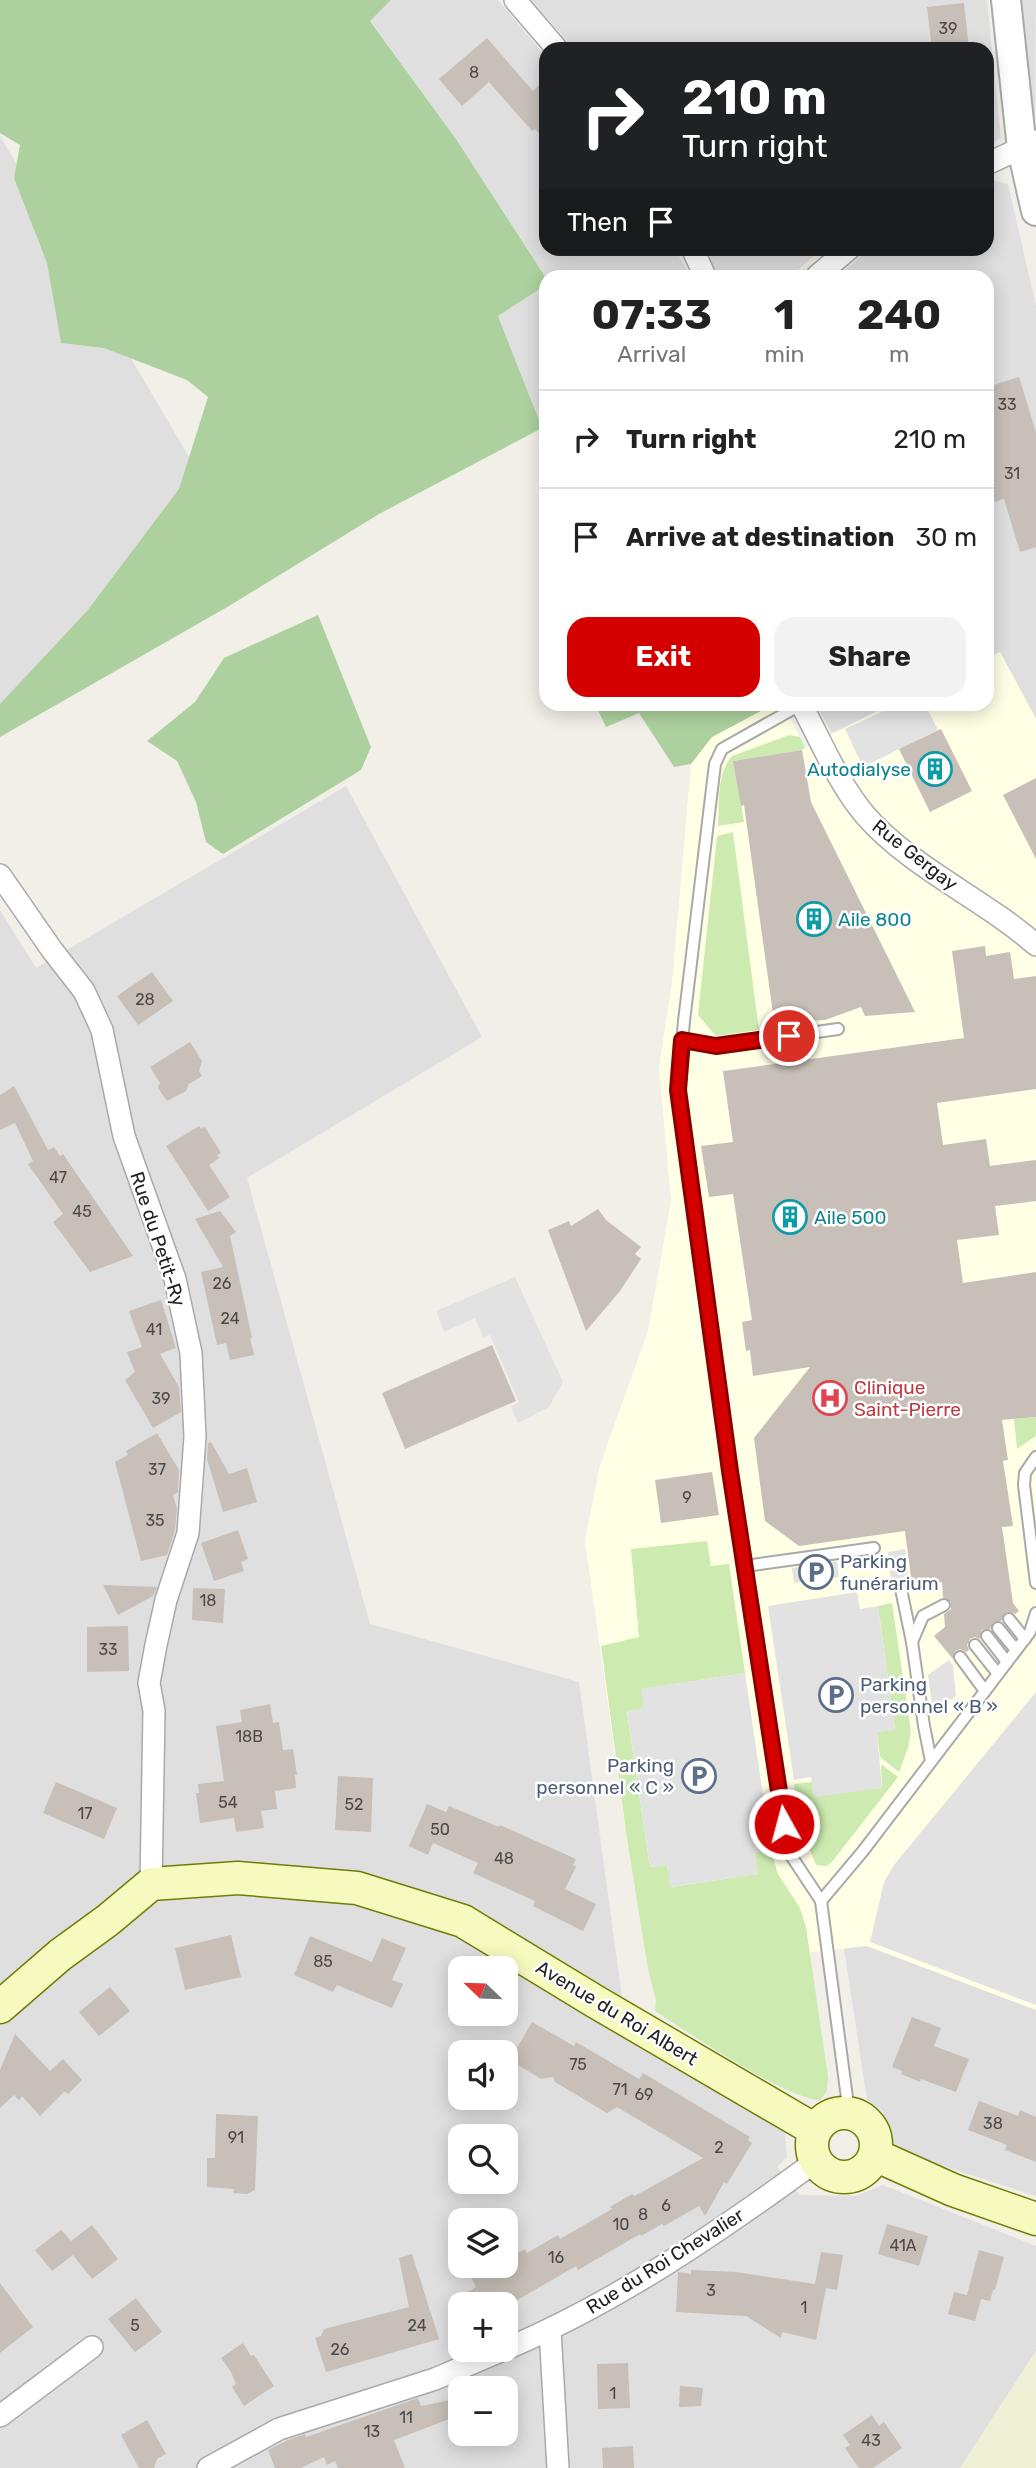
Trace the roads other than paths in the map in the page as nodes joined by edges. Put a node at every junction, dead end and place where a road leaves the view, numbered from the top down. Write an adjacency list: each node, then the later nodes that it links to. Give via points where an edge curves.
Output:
1 (515, 0): 3 (street)
2 (1006, 0): 4 (street)
3 (550, 42)
4 (1029, 145): 5 (street); 6 (street)
5 (994, 161)
6 (1036, 211)
7 (841, 256): 8 (street)
8 (824, 270)
9 (789, 711): 14 (lane, via 722,749 715,764)
10 (805, 711): 12 (street, Rue Gergay, via 850,795 867,817 907,853)
11 (0, 875): 34 (street, Rue du Petit-Ry, via 85,990 102,1030 124,1136 175,1279 191,1353 195,1437 188,1533 166,1600 149,1683 153,1711)
12 (1036, 945)
13 (838, 1029): 14 (lane, via 716,1046)
14 (682, 1040): 17 (lane, via 678,1090)
15 (1036, 1457): 18 (lane, via 1025,1473 1024,1485)
16 (874, 1548): 17 (lane)
17 (745, 1566): 35 (lane, via 786,1838 790,1854)
18 (1036, 1583)
19 (901, 1589): 26 (lane)
20 (944, 1605): 26 (lane, via 923,1616)
21 (1036, 1614): 25 (lane)
22 (1009, 1619): 25 (lane)
23 (998, 1628): 28 (lane)
24 (987, 1636): 30 (lane)
25 (1025, 1639): 28 (lane)
26 (912, 1642): 33 (lane)
27 (975, 1645): 31 (lane)
28 (1016, 1650): 30 (lane)
29 (960, 1657): 32 (lane)
30 (1007, 1662): 31 (lane)
31 (998, 1674): 32 (lane)
32 (985, 1691): 33 (lane)
33 (931, 1762): 35 (lane)
34 (151, 1884): 36 (main road); 38 (main road, Avenue du Roi Albert, via 238,1878 357,1888 463,1921)
35 (821, 1901): 37 (lane)
36 (0, 2007)
37 (849, 2113): 38 (main road, via 830,2116); 39 (main road, via 873,2130)
38 (815, 2130): 40 (main road, via 811,2148)
39 (875, 2155): 40 (main road, via 859,2175 848,2178 826,2173); 41 (main road, via 953,2190)
40 (816, 2161): 42 (street, Rue du Roi Chevalier, via 627,2288)
41 (1036, 2219)
42 (550, 2330): 43 (street, Rue du Roi Chevalier); 48 (street)
43 (518, 2344)
44 (92, 2347): 46 (street)
45 (475, 2362): 47 (street, Rue du Roi Chevalier, via 279,2429)
46 (0, 2416)
47 (208, 2468)
48 (558, 2468)

